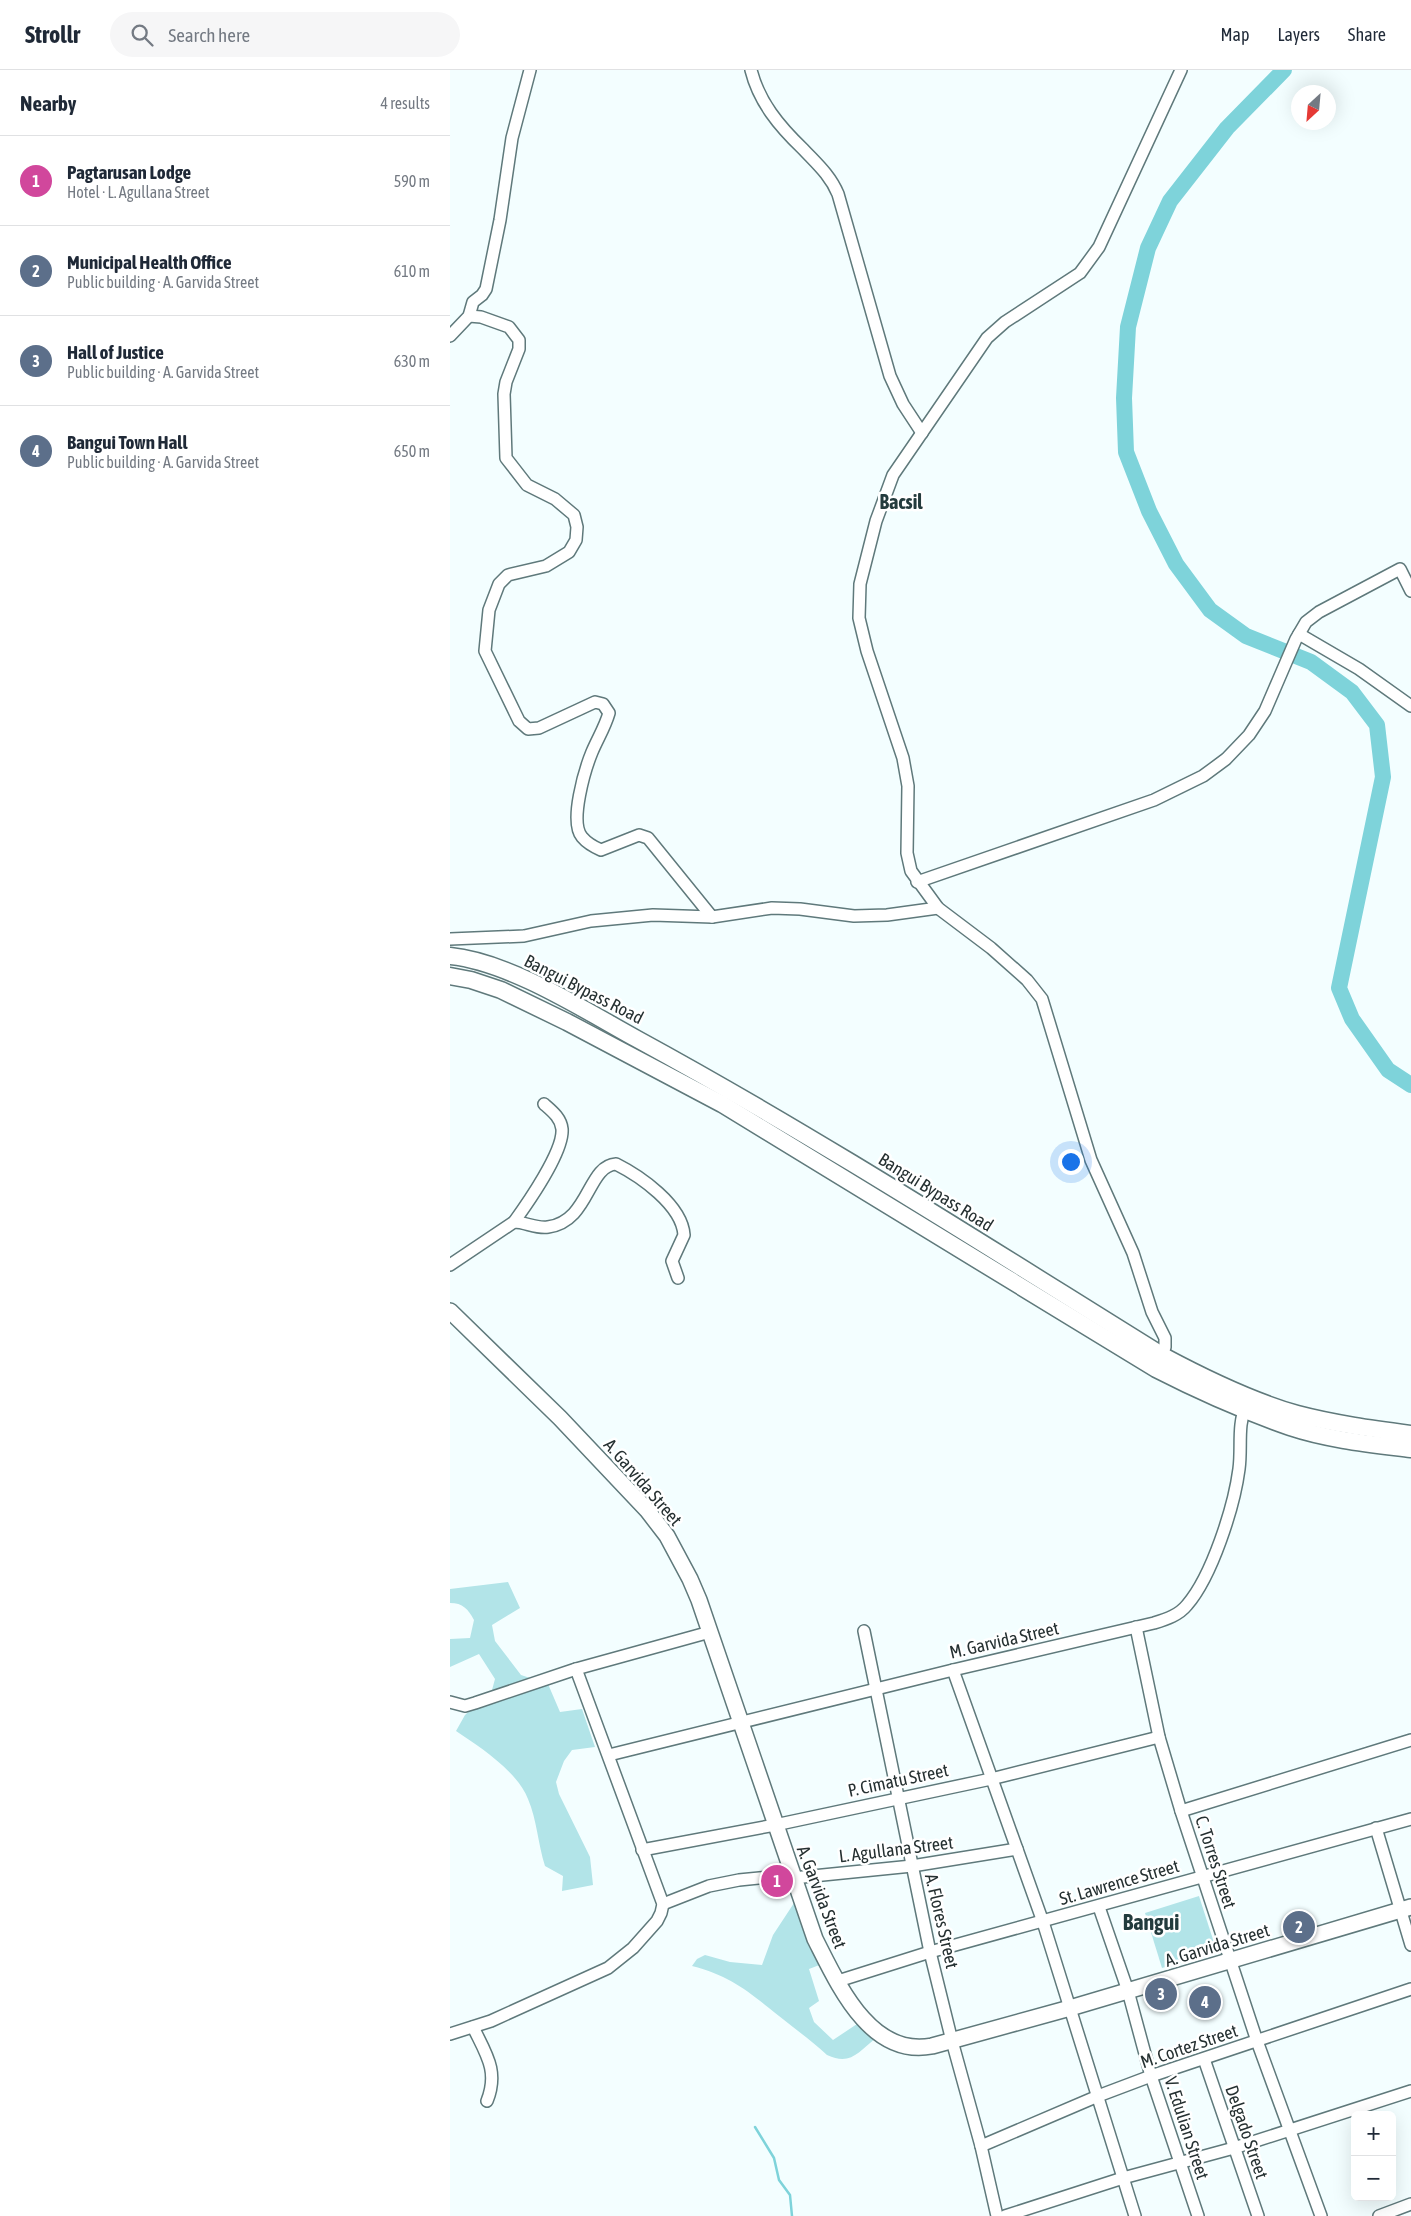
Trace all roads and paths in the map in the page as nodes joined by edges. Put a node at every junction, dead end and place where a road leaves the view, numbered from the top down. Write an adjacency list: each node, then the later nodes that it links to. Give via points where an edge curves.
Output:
1 (530, 70): 4 (street, via 512,138 486,289 473,302)
2 (751, 70): 6 (street, via 760,98 770,113 832,180 890,376)
3 (1181, 70): 6 (street, via 1091,260 1080,273 1005,322 987,338)
4 (468, 316): 5 (street); 12 (street, via 509,327 519,340 504,394 506,458 527,485 555,499 574,514 577,527 576,540 569,552 546,566 508,576 499,584 488,610 485,651 519,721 528,729 539,728 595,702 603,704 609,713 587,767 577,821 581,836 601,850 639,835 648,838)
5 (450, 336)
6 (922, 433): 10 (street, via 897,466 888,486 871,539 858,602 867,651 903,758 908,792 907,853)
7 (1411, 591): 8 (street, via 1400,569 1319,612 1306,622)
8 (1298, 636): 9 (street, via 1359,669); 10 (street, via 1265,711 1249,736 1203,776 1154,800)
9 (1411, 706)
10 (917, 882): 11 (street)
11 (938, 908): 12 (street, via 854,916 772,908); 21 (street, via 991,948 1027,980 1042,999 1091,1160 1134,1253 1152,1312 1165,1338 1166,1347)
12 (712, 917): 13 (street, via 653,915 591,921 524,936)
13 (450, 939)
14 (450, 956): 21 (highway, Bangui Bypass Road, via 480,961 507,971 729,1089)
15 (450, 976): 21 (highway, Bangui Bypass Road, via 501,990 722,1104)
16 (544, 1104): 17 (street, via 561,1123 563,1131 536,1191)
17 (514, 1222): 18 (street); 19 (street, via 547,1228 564,1223 577,1212 605,1168 616,1164 647,1182 676,1214 684,1234 672,1261)
18 (450, 1265)
19 (678, 1278)
20 (450, 1312): 26 (main road, A. Garvida Street, via 560,1418 647,1510 667,1536 690,1579)
21 (1159, 1363): 22 (highway, Bangui Bypass Road, via 1202,1376)
22 (1247, 1403): 23 (highway, Bangui Bypass Road, via 1327,1421); 24 (highway, Bangui Bypass Road, via 1291,1427 1360,1443); 25 (street, M. Garvida Street, via 1240,1428 1240,1467 1236,1489 1205,1576 1180,1611 1170,1618)
23 (1411, 1434)
24 (1411, 1449)
25 (1136, 1628): 29 (street, M. Garvida Street); 33 (street, C. Torres Street)
26 (710, 1632): 28 (street); 32 (main road, A. Garvida Street)
27 (864, 1632): 30 (street, A. Flores Street)
28 (576, 1669): 31 (street, via 464,1706); 35 (street)
29 (953, 1670): 30 (street, M. Garvida Street); 36 (street)
30 (874, 1689): 32 (street, M. Garvida Street); 37 (street, A. Flores Street)
31 (450, 1702)
32 (740, 1723): 35 (street, M. Garvida Street); 40 (main road, A. Garvida Street)
33 (1159, 1736): 36 (street, P. Cimatu Street); 38 (street, C. Torres Street)
34 (1411, 1740): 38 (street)
35 (610, 1755): 42 (street)
36 (991, 1779): 37 (street, P. Cimatu Street); 43 (street)
37 (898, 1798): 40 (street, P. Cimatu Street); 44 (street, A. Flores Street)
38 (1181, 1811): 45 (street, C. Torres Street)
39 (1411, 1819): 41 (street, St. Lawrence Street)
40 (775, 1826): 42 (street, P. Cimatu Street); 46 (main road, A. Garvida Street)
41 (1376, 1828): 45 (street, St. Lawrence Street); 49 (street)
42 (642, 1850): 47 (street)
43 (1016, 1850): 44 (street, L. Agullana Street); 50 (street)
44 (912, 1866): 46 (street, L. Agullana Street); 52 (street, A. Flores Street)
45 (1203, 1876): 48 (street, St. Lawrence Street); 53 (street, C. Torres Street)
46 (793, 1878): 47 (street, L. Agullana Street, via 768,1876 709,1886); 54 (main road, A. Garvida Street, via 815,1939)
47 (663, 1904): 58 (street, via 657,1920 623,1958)
48 (1099, 1907): 50 (street, St. Lawrence Street); 56 (street, V. Edulian Street)
49 (1406, 1909): 51 (street); 53 (main road, A. Garvida Street)
50 (1043, 1922): 52 (street, St. Lawrence Street); 57 (street)
51 (1411, 1945)
52 (930, 1952): 54 (street, St. Lawrence Street); 60 (street, A. Flores Street)
53 (1230, 1960): 56 (main road, A. Garvida Street); 61 (street, C. Torres Street)
54 (838, 1981): 60 (main road, A. Garvida Street, via 863,2018 886,2040 913,2048)
55 (1411, 1989): 61 (street, M. Cortez Street)
56 (1128, 1991): 57 (main road, A. Garvida Street); 63 (street, V. Edulian Street)
57 (1070, 2008): 60 (main road, A. Garvida Street); 65 (street)
58 (473, 2027): 59 (street); 66 (street, via 492,2069 491,2092)
59 (450, 2034)
60 (952, 2040): 68 (street, A. Flores Street)
61 (1257, 2041): 62 (street, M. Cortez Street); 67 (street, C. Torres Street)
62 (1204, 2059): 63 (street, M. Cortez Street); 69 (street, Delgado Street)
63 (1151, 2076): 65 (street, M. Cortez Street); 70 (street, V. Edulian Street)
64 (1411, 2091): 67 (street)
65 (1098, 2096): 68 (street, M. Cortez Street); 71 (street)
66 (487, 2101)
67 (1289, 2130): 69 (street); 78 (street, C. Torres Street)
68 (981, 2146): 73 (street, A. Flores Street)
69 (1234, 2148): 70 (street); 77 (street, Delgado Street)
70 (1180, 2163): 71 (street); 76 (street, V. Edulian Street)
71 (1123, 2178): 74 (street); 75 (street)
72 (1411, 2204): 79 (street)
73 (997, 2216)
74 (1005, 2216)
75 (1135, 2216)
76 (1198, 2216)
77 (1258, 2216)
78 (1321, 2216)
79 (1379, 2216)

